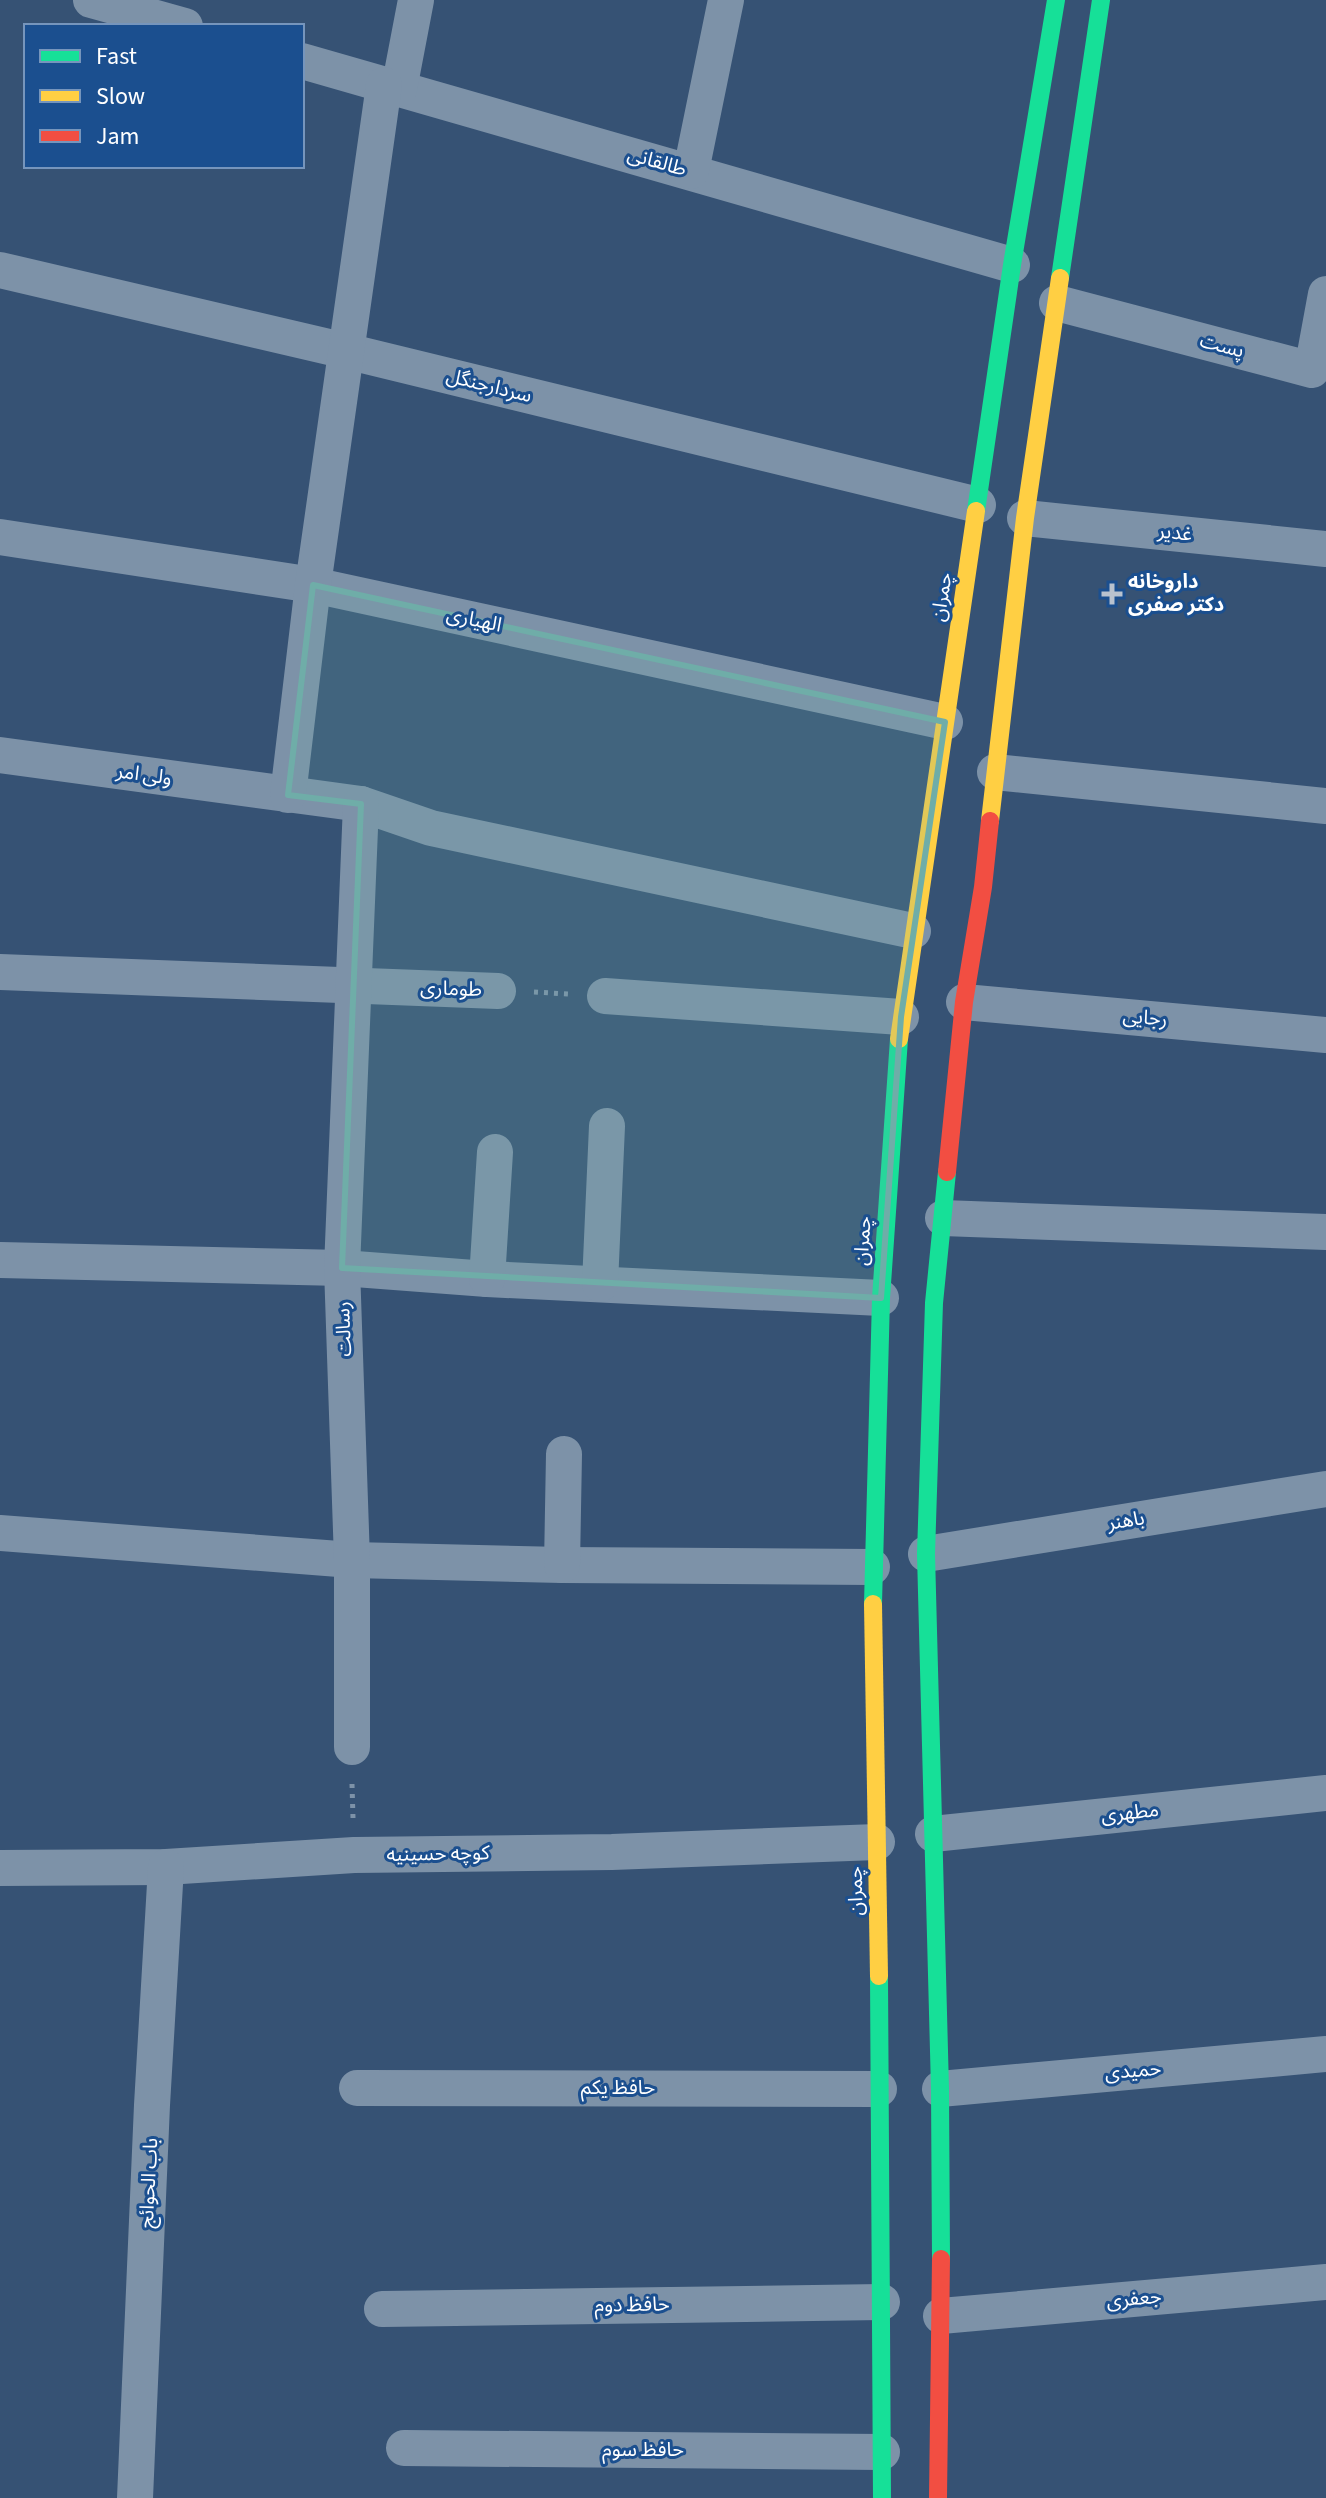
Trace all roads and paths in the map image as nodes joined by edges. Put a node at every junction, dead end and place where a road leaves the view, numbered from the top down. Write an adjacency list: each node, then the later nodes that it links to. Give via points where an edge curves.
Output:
1 (91, 0): 6 (street)
2 (416, 0): 8 (street)
3 (726, 0): 9 (street)
4 (1056, 0): 10 (main road, چمران)
5 (1101, 0): 13 (main road)
6 (175, 16)
7 (304, 62): 8 (street, طالقانی)
8 (391, 87): 9 (street, طالقانی); 14 (street)
9 (691, 171): 10 (street, طالقانی)
10 (1012, 265): 15 (main road, چمران)
11 (0, 270): 14 (street, سردارجنگل)
12 (1326, 294): 13 (street, پست, via 1312,370)
13 (1057, 303): 16 (main road)
14 (346, 351): 15 (street, سردارجنگل); 19 (street)
15 (978, 505): 20 (main road, چمران)
16 (1025, 518): 18 (street, غدیر); 22 (main road)
17 (0, 537): 19 (street, الهیاری)
18 (1326, 549)
19 (313, 585): 20 (street, الهیاری); 23 (street)
20 (945, 722): 26 (main road, چمران)
21 (0, 755): 23 (street, ولی امر)
22 (995, 772): 25 (street); 31 (main road)
23 (288, 795): 24 (street, ولی امر)
24 (361, 804): 26 (street, ولی امر, via 431,828); 28 (street, رسالت)
25 (1326, 806)
26 (913, 931): 32 (main road, چمران)
27 (0, 972): 28 (street, طوماری)
28 (353, 985): 29 (street, طوماری); 39 (street, رسالت)
29 (498, 991): 30 (path, طوماری)
30 (605, 996): 32 (street)
31 (964, 1002): 33 (street, رجایی); 36 (main road)
32 (901, 1017): 42 (main road, چمران)
33 (1326, 1035)
34 (607, 1126): 41 (street)
35 (495, 1152): 40 (street)
36 (943, 1218): 37 (street); 46 (main road, via 934,1303)
37 (1326, 1232)
38 (0, 1260): 39 (street)
39 (342, 1268): 40 (street); 47 (street, رسالت)
40 (487, 1279): 41 (street)
41 (600, 1284): 42 (street)
42 (881, 1298): 49 (main road, چمران)
43 (564, 1454): 48 (street)
44 (1326, 1489): 46 (street, باهنر)
45 (0, 1533): 47 (street)
46 (926, 1554): 52 (main road)
47 (352, 1560): 48 (street); 50 (street, رسالت)
48 (562, 1565): 49 (street)
49 (872, 1567): 53 (main road, چمران)
50 (352, 1747): 54 (path)
51 (1326, 1793): 52 (street, مطهری)
52 (933, 1834): 60 (main road)
53 (877, 1842): 54 (street, کوچه حسینیه); 59 (main road, چمران)
54 (354, 1855): 55 (street, کوچه حسینیه)
55 (166, 1867): 56 (street, کوچه حسینیه); 67 (street, باب الحوائج)
56 (0, 1868)
57 (1326, 2054): 60 (street, حمیدی)
58 (357, 2088): 59 (street, حافظ یکم)
59 (879, 2089): 62 (main road, چمران)
60 (940, 2089): 64 (main road)
61 (1326, 2282): 64 (street, جعفری)
62 (882, 2302): 63 (street, حافظ دوم); 66 (main road, چمران)
63 (382, 2309)
64 (941, 2316): 69 (main road)
65 (404, 2448): 66 (street, حافظ سوم)
66 (882, 2452): 68 (main road, چمران)
67 (135, 2498)
68 (882, 2498)
69 (938, 2498)

